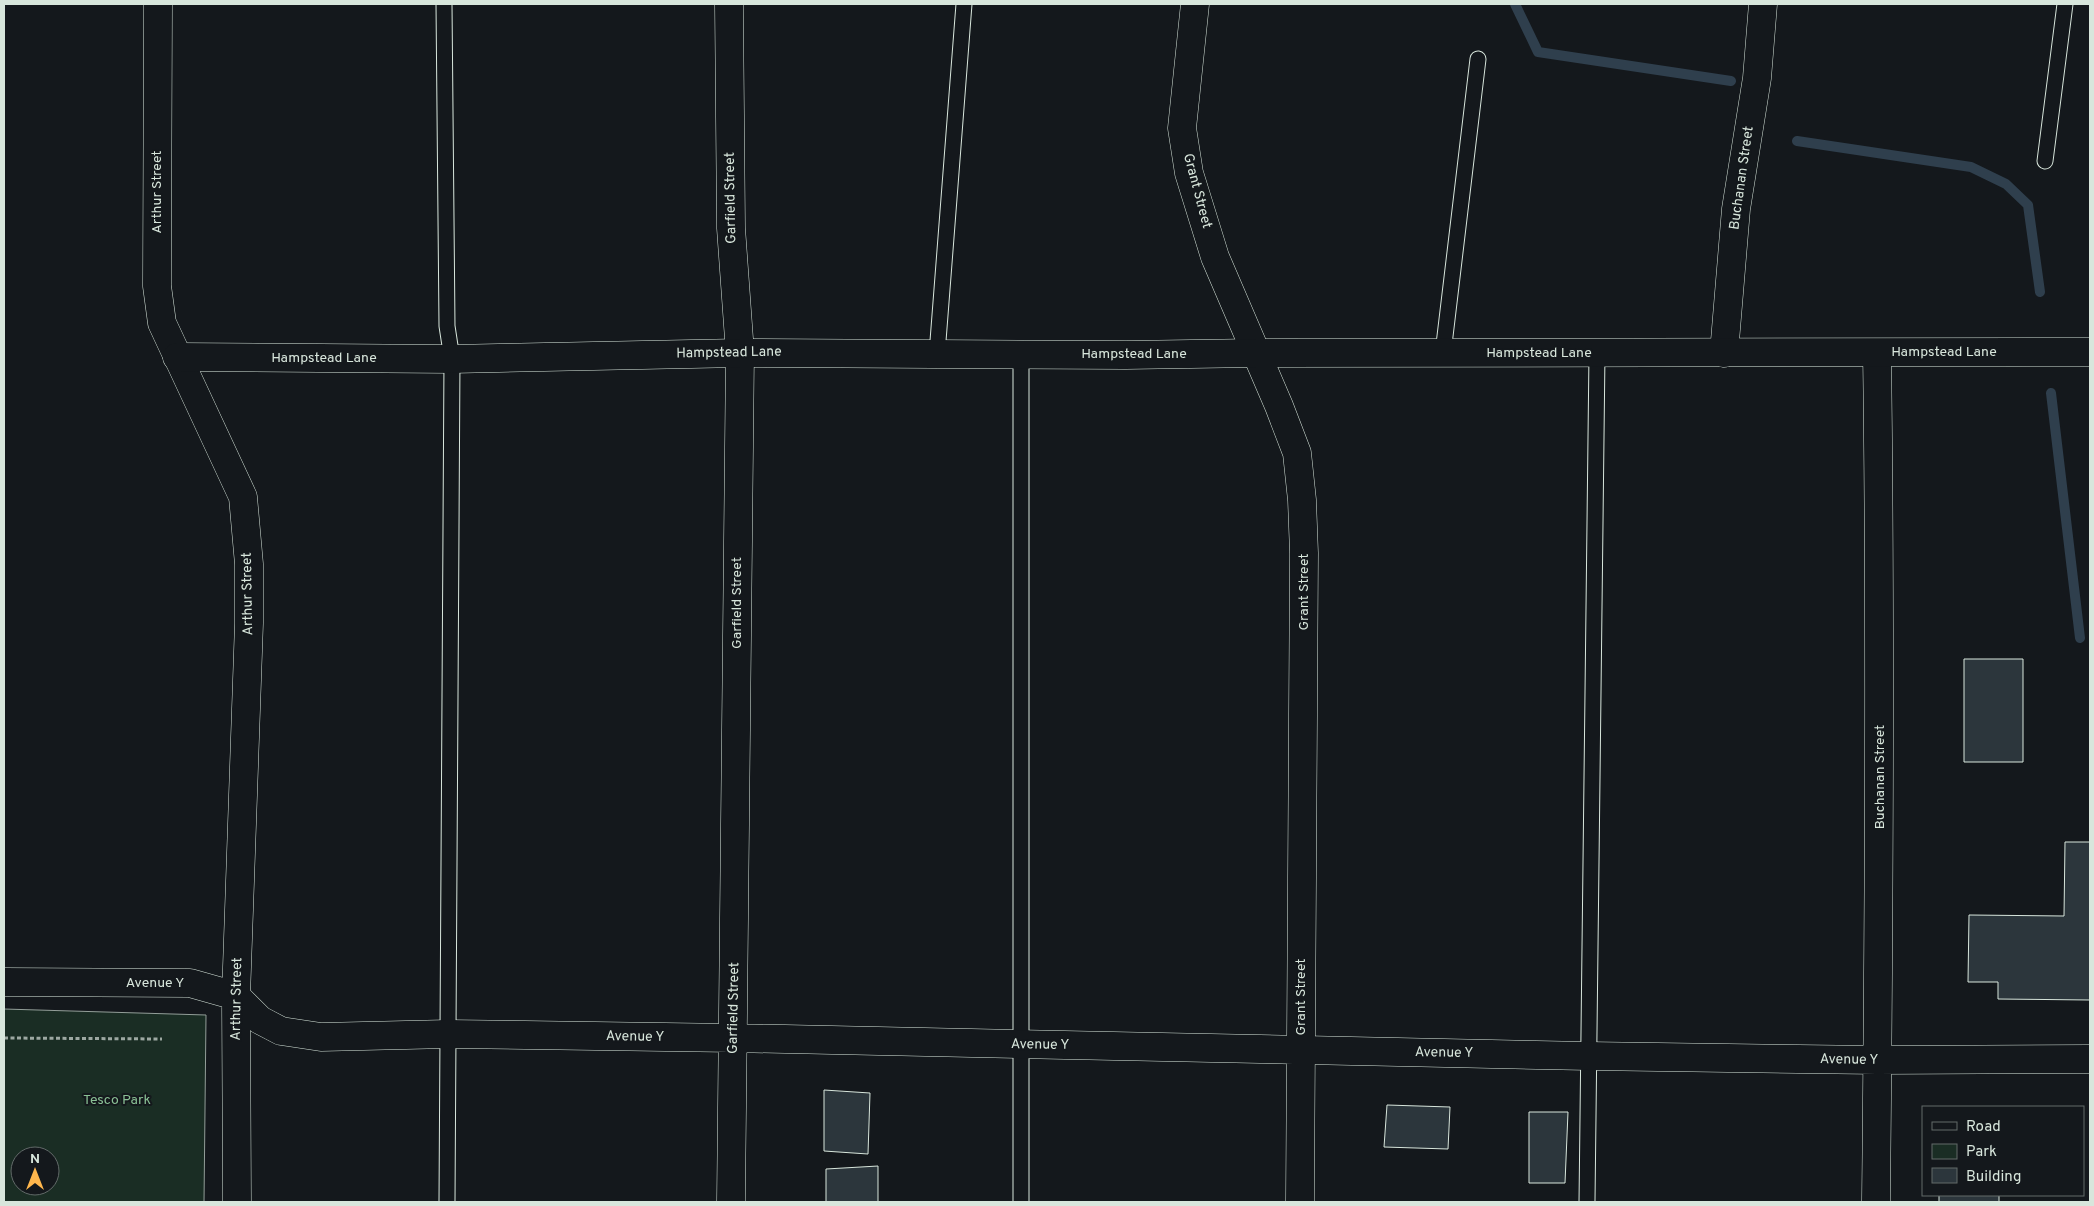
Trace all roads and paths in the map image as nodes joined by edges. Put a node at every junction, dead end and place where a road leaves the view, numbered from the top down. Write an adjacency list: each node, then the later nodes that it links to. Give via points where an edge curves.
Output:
1 (158, 4): 19 (street, Arthur Street, via 157,286 162,323)
2 (444, 4): 20 (lane, via 447,326)
3 (729, 4): 11 (street, Garfield Street, via 731,228)
4 (964, 4): 17 (lane)
5 (1195, 4): 12 (street, Grant Street, via 1182,128 1189,173 1215,257)
6 (1763, 4): 15 (street, Buchanan Street, via 1756,78 1736,209)
7 (2065, 4): 9 (lane)
8 (1478, 59): 13 (lane)
9 (2045, 161)
10 (2090, 352): 16 (street, Hampstead Lane)
11 (740, 353): 17 (street, Hampstead Lane); 20 (street, Hampstead Lane); 25 (street, Garfield Street)
12 (1256, 353): 13 (street, Hampstead Lane); 18 (street, Hampstead Lane); 28 (street, Grant Street, via 1297,453 1302,500)
13 (1443, 353): 14 (street, Hampstead Lane)
14 (1597, 353): 15 (street, Hampstead Lane); 29 (lane)
15 (1724, 353): 16 (street, Hampstead Lane)
16 (1878, 353): 30 (street, Buchanan Street)
17 (937, 354): 18 (street, Hampstead Lane)
18 (1021, 354): 27 (lane)
19 (178, 357): 20 (street, Hampstead Lane); 22 (street, Arthur Street, via 243,497 249,564 249,623)
20 (452, 359): 23 (lane)
21 (4, 982): 22 (street, Avenue Y, via 190,983)
22 (236, 996): 23 (street, Avenue Y, via 260,1020 280,1031 321,1037); 32 (street, Arthur Street)
23 (448, 1034): 25 (street, Avenue Y); 33 (lane)
24 (4, 1038): 26 (path)
25 (734, 1038): 27 (street, Avenue Y); 34 (street, Garfield Street)
26 (162, 1039)
27 (1021, 1044): 28 (street, Avenue Y); 35 (lane)
28 (1301, 1050): 29 (street, Avenue Y); 36 (street, Grant Street)
29 (1588, 1056): 30 (street, Avenue Y); 37 (lane)
30 (1878, 1060): 31 (street, Avenue Y); 38 (street, Buchanan Street)
31 (2090, 1060)
32 (237, 1202)
33 (447, 1202)
34 (731, 1202)
35 (1021, 1202)
36 (1300, 1202)
37 (1587, 1202)
38 (1876, 1202)

